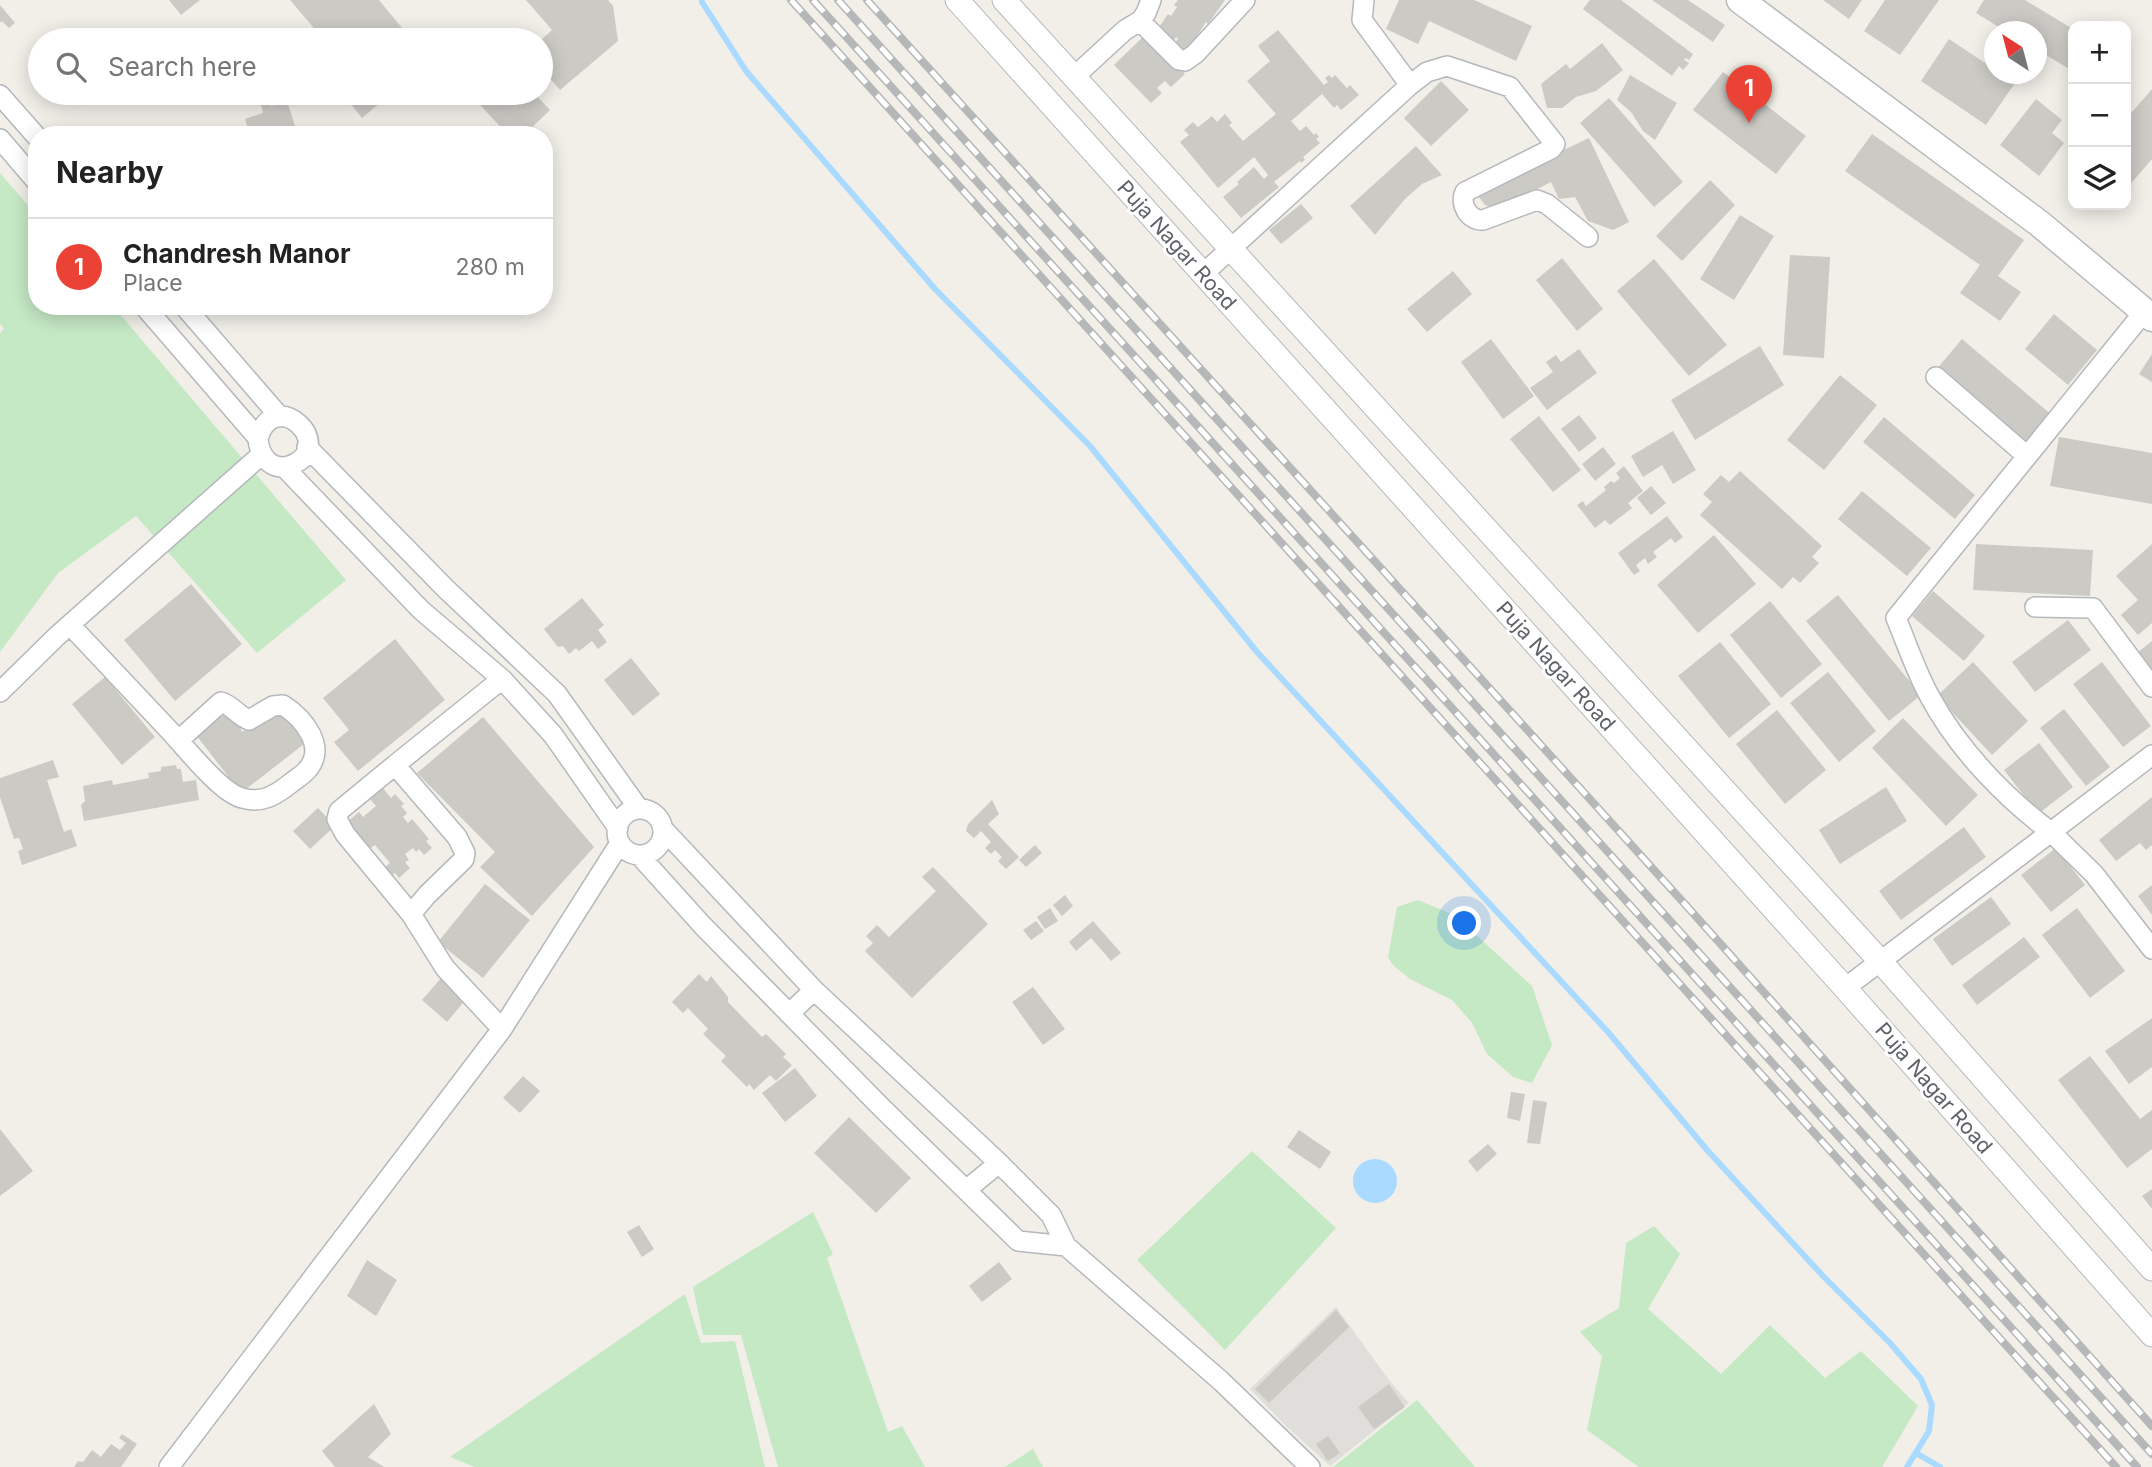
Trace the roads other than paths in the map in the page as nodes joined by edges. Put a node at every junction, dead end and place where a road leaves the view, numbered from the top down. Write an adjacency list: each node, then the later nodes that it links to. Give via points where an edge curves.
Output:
1 (957, 0): 16 (street, Puja Nagar Road)
2 (1004, 0): 8 (street, Puja Nagar Road)
3 (1151, 0): 7 (street)
4 (1245, 0): 7 (street, via 1185,61)
5 (1364, 0): 9 (street, via 1362,20)
6 (1740, 0): 19 (main road, via 2040,224)
7 (1140, 21): 8 (street)
8 (1074, 77): 15 (street, Puja Nagar Road)
9 (1410, 85): 14 (street, via 1427,72 1447,66 1510,87 1555,146 1465,192 1462,204 1478,221 1537,200); 15 (street)
10 (0, 95): 11 (street)
11 (28, 127)
12 (0, 139): 13 (street)
13 (28, 171)
14 (1588, 237)
15 (1230, 250): 16 (street); 43 (street, Puja Nagar Road)
16 (1203, 274): 44 (street, Puja Nagar Road)
17 (151, 315): 22 (street)
18 (192, 315): 21 (street)
19 (2148, 315): 24 (street)
20 (1936, 377): 24 (street)
21 (280, 416): 22 (street, via 260,430); 23 (street, via 302,425)
22 (259, 447): 25 (street, via 267,462); 29 (street)
23 (307, 447): 25 (street, via 300,461); 26 (street)
24 (2027, 456): 38 (street, via 1896,618 1930,697 1972,760)
25 (284, 467): 28 (street)
26 (445, 588): 28 (street); 36 (street, via 557,694)
27 (2035, 607): 31 (street, via 2093,608)
28 (421, 610): 30 (street)
29 (70, 625): 32 (street); 33 (street)
30 (502, 679): 35 (street); 39 (street, via 553,735)
31 (2152, 687)
32 (0, 692)
33 (179, 740): 33 (street, via 229,792 242,798 274,796 308,770 315,758 312,734 284,705 249,720 221,702)
34 (2152, 755): 38 (street)
35 (395, 765): 41 (street, via 452,830 466,853); 41 (street, via 339,811 337,819)
36 (639, 809): 37 (street, via 658,817); 39 (street, via 625,815)
37 (664, 830): 40 (street, via 654,850); 45 (street)
38 (2051, 832): 42 (street, via 2094,874); 43 (street)
39 (619, 835): 40 (street, via 632,853); 47 (street)
40 (639, 855): 46 (street)
41 (411, 914): 47 (street, via 445,968)
42 (2152, 949)
43 (1881, 962): 44 (street); 51 (street, Puja Nagar Road)
44 (1845, 988): 52 (street, Puja Nagar Road)
45 (814, 990): 46 (street); 48 (street)
46 (789, 1014): 49 (street)
47 (502, 1029): 53 (street)
48 (999, 1163): 49 (street); 50 (street, via 1051,1215)
49 (966, 1191): 50 (street, via 1018,1241)
50 (1066, 1246): 54 (street, via 1221,1381)
51 (2152, 1269)
52 (2152, 1335)
53 (169, 1467)
54 (1310, 1467)

